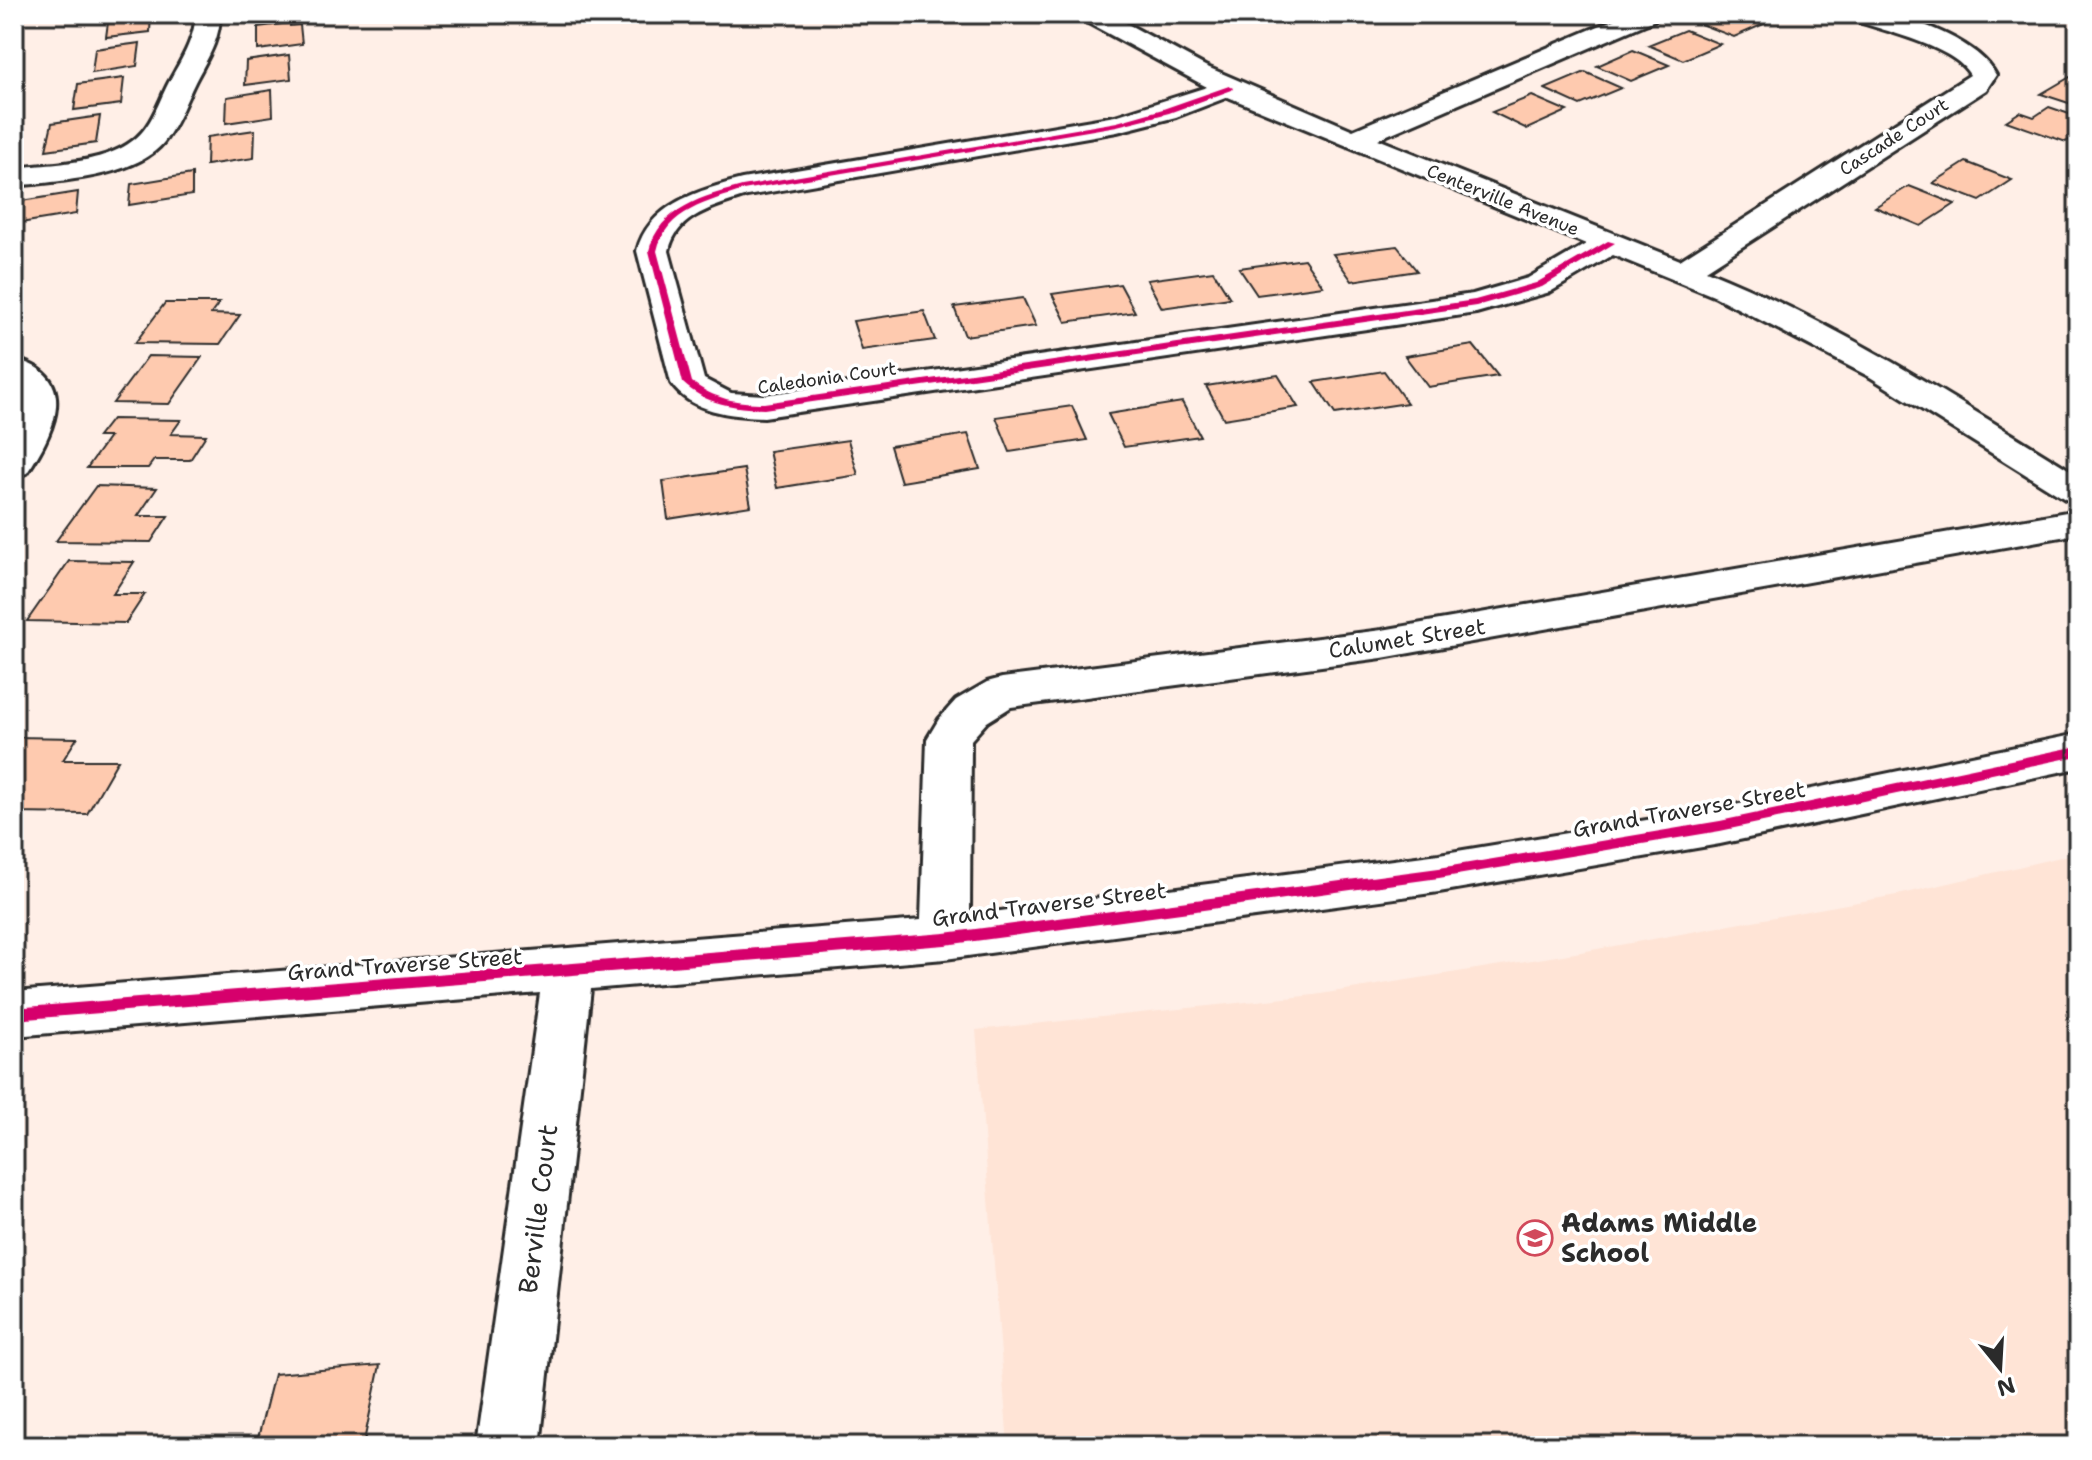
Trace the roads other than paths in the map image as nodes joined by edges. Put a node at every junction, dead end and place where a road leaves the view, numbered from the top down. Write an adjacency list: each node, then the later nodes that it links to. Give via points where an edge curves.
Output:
1 (208, 14): 7 (street, via 201,46 147,144 107,162)
2 (1092, 14): 5 (street, Centerville Avenue)
3 (1648, 14): 6 (street)
4 (1859, 14): 9 (street, Cascade Court, via 1956,49 1977,62 1983,75 1977,84)
5 (1229, 88): 6 (street, Centerville Avenue); 8 (street, Caledonia Court, via 1117,124 742,188 693,204 663,226 653,251 688,383 727,404 764,406 1460,305 1539,285)
6 (1353, 140): 8 (street, Centerville Avenue)
7 (14, 177)
8 (1611, 243): 9 (street, Centerville Avenue)
9 (1682, 272): 12 (street, Centerville Avenue, via 1882,370)
10 (14, 369): 11 (street, via 39,384 42,400)
11 (14, 465)
12 (2078, 491)
13 (2078, 522): 15 (street, Calumet Street, via 1382,644 1002,693 972,708 949,739)
14 (2078, 751): 15 (street, Grand Traverse Street, via 1720,826 1439,873)
15 (945, 939): 16 (street, Grand Traverse Street)
16 (568, 971): 17 (street, Grand Traverse Street); 18 (street, Berville Court)
17 (14, 1014)
18 (508, 1446)

